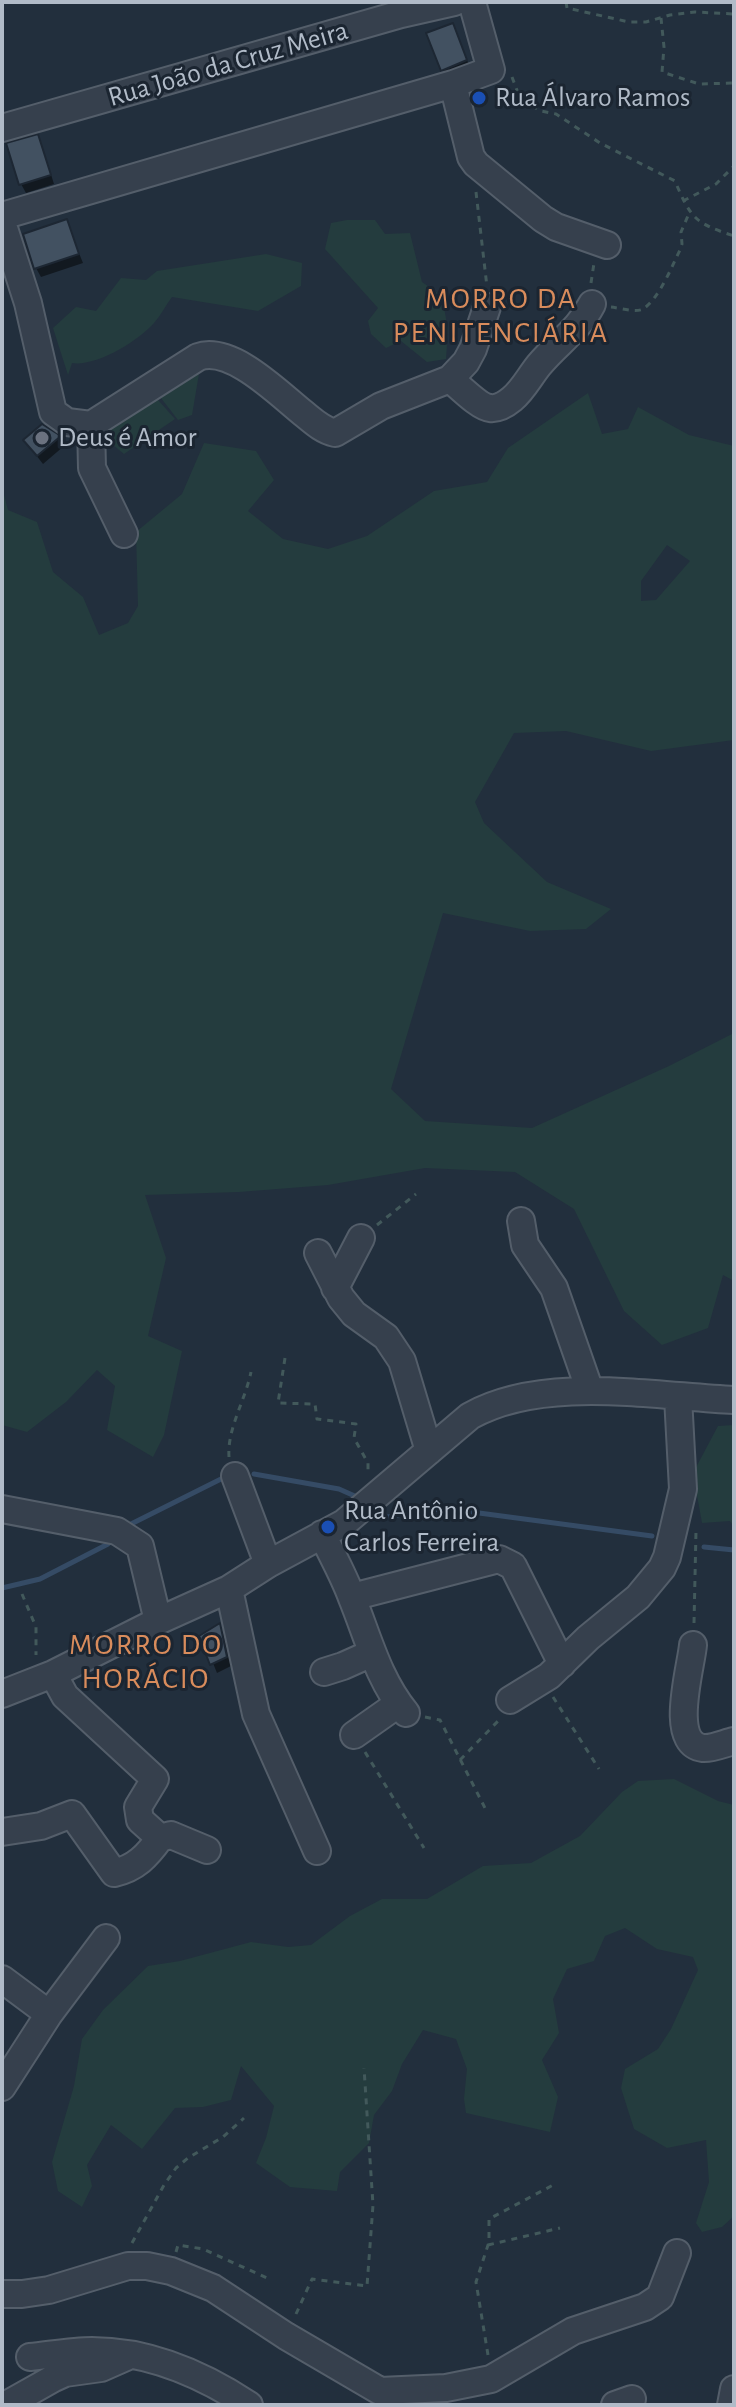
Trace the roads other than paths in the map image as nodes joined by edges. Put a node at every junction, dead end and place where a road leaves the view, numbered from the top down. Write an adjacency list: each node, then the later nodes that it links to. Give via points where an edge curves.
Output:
1 (454, 2): 3 (street, Rua João da Cruz Meira)
2 (472, 2): 4 (street, via 491,70)
3 (399, 8): 5 (street, Rua João da Cruz Meira)
4 (453, 84): 6 (street); 8 (street, via 471,157 483,170 556,227)
5 (2, 128)
6 (2, 216)
7 (2, 222): 12 (street, via 28,303 53,412 67,422)
8 (607, 245)
9 (592, 304): 11 (street, via 570,336 503,406 482,405)
10 (487, 307): 11 (street, via 473,349)
11 (450, 379): 12 (street, via 381,406 335,433 254,374 206,354)
12 (91, 425): 13 (street, via 92,468)
13 (124, 534)
14 (521, 1221): 18 (street, via 525,1245 554,1288)
15 (361, 1238): 17 (street)
16 (318, 1253): 17 (street)
17 (335, 1288): 21 (street, via 354,1314 386,1337 402,1361)
18 (590, 1391): 19 (street); 21 (street, via 490,1405)
19 (678, 1397): 20 (street); 32 (street, via 683,1489 662,1568 638,1597)
20 (734, 1400)
21 (429, 1451): 24 (street, via 344,1523)
22 (235, 1476): 25 (street)
23 (2, 1509): 28 (street, via 117,1531 140,1546)
24 (322, 1534): 25 (street); 27 (street)
25 (268, 1564): 26 (street)
26 (229, 1589): 28 (street); 41 (street, via 256,1714)
27 (352, 1597): 30 (street); 32 (street, via 507,1561)
28 (158, 1621): 33 (street)
29 (693, 1645): 37 (street, via 683,1730 691,1743 704,1748)
30 (372, 1653): 31 (street); 36 (street, via 402,1708)
31 (324, 1672)
32 (552, 1672): 35 (street)
33 (45, 1677): 34 (street); 39 (street, via 155,1779 138,1807 140,1820)
34 (2, 1694)
35 (510, 1700)
36 (354, 1735)
37 (734, 1741)
38 (2, 1832): 39 (street, via 72,1814 114,1873 139,1863)
39 (160, 1838): 40 (street, via 171,1835)
40 (207, 1850)
41 (317, 1851)
42 (106, 1938): 44 (street)
43 (2, 1979): 44 (street)
44 (49, 2014): 45 (street)
45 (2, 2087)
46 (677, 2253): 51 (street, via 660,2297 645,2307 573,2331 491,2379)
47 (2, 2294): 51 (street, via 49,2290 128,2266 171,2271 213,2288)
48 (133, 2354): 49 (street, via 91,2351); 52 (street, via 101,2368 65,2373); 53 (street, via 188,2371)
49 (30, 2357)
50 (734, 2389): 54 (street)
51 (380, 2398)
52 (9, 2404)
53 (249, 2405)
54 (731, 2405)

